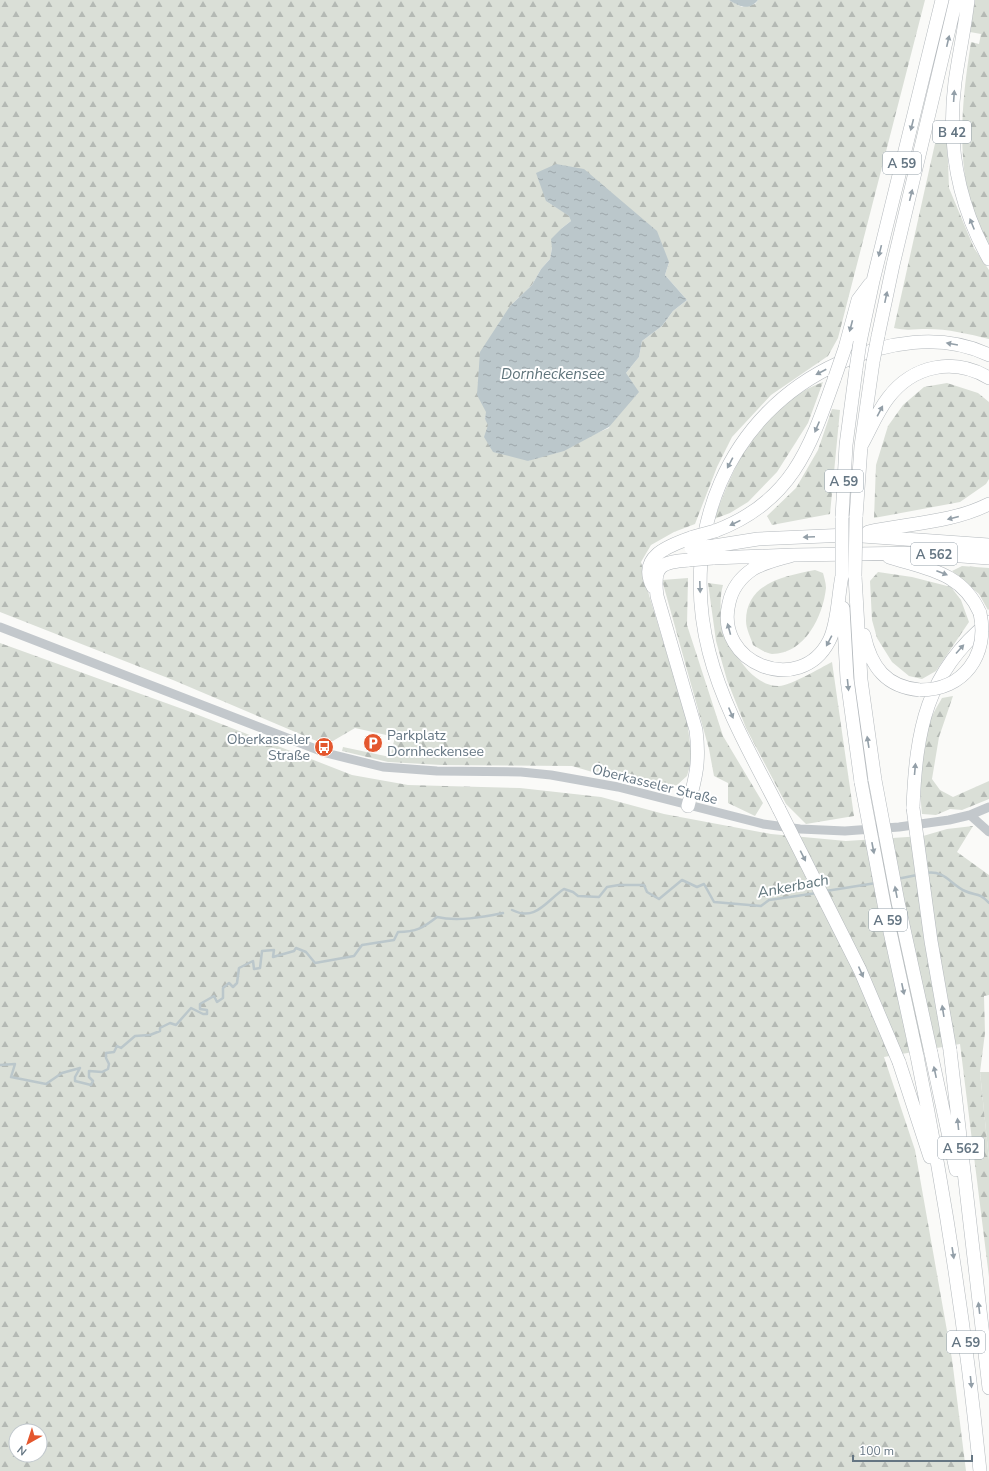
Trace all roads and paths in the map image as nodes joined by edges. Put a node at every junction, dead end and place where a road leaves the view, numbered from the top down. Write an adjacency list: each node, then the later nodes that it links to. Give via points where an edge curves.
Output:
1 (942, 0): 6 (highway, A 59, one-way to 6)
2 (956, 0): 4 (highway, B 42, one-way to 2)
3 (968, 0): 5 (highway, B 42, one-way to 3, via 968,215 959,185 954,154 952,122 955,82)
4 (902, 233): 9 (highway, A 59, one-way to 4, bridge, via 878,336)
5 (989, 258)
6 (873, 281): 13 (highway, one-way to 13, bridge, via 858,300 845,348 811,443 790,478 762,506 740,520 715,531); 18 (highway, A 59, bridge, via 860,342 846,445)
7 (989, 355): 27 (highway, A 59, one-way to 27, bridge, via 951,344 910,342 881,348 836,364 813,376 778,402 747,437 724,475 710,508 702,539 700,579 703,622 720,686 748,748 860,970 899,1062)
8 (989, 378): 9 (highway, one-way to 8, via 889,396 914,375 934,367 957,366 980,372)
9 (861, 446): 20 (highway, A 59, bridge, via 856,517)
10 (989, 504): 11 (highway, one-way to 11, via 971,513 940,521)
11 (848, 535): 12 (highway); 14 (highway, one-way to 14, via 758,539)
12 (989, 545)
13 (691, 548): 14 (highway, bridge); 19 (highway, via 664,565 656,575); 19 (highway, via 673,544 650,563 648,575)
14 (713, 552): 16 (highway, A 562)
15 (878, 553): 16 (highway, A 562); 17 (highway, A 562); 21 (highway, one-way to 21, via 952,578 968,592)
16 (793, 555): 18 (highway, one-way to 16, via 832,635 820,654 807,664 792,669 777,670 762,666 748,658 732,640 728,625 729,601 736,586 746,574 760,566)
17 (989, 558)
18 (842, 576): 27 (highway, A 59, one-way to 27, bridge, via 847,679 861,782 917,1056)
19 (657, 596): 23 (highway, via 696,730 698,766)
20 (855, 598): 21 (highway, bridge, via 867,649 874,664 891,681 905,688 934,690 960,678 972,667 979,652); 28 (highway, A 59, one-way to 20, bridge, via 898,902 875,780 861,680)
21 (985, 617): 28 (highway, A 562, one-way to 21, bridge, via 950,1050 931,941 913,808 918,747 928,705 939,679 955,654)
22 (0, 627): 23 (street, Oberkasseler Straße, via 340,758 410,770 551,775 618,787)
23 (688, 806): 25 (street, Oberkasseler Straße, via 763,824 845,831 899,827)
24 (989, 807): 25 (street, Oberkasseler Straße)
25 (970, 815): 26 (street)
26 (989, 832)
27 (946, 1215): 30 (highway, A 59, one-way to 30, via 966,1339)
28 (972, 1247): 29 (highway, A 59, one-way to 28)
29 (989, 1388)
30 (980, 1471)

